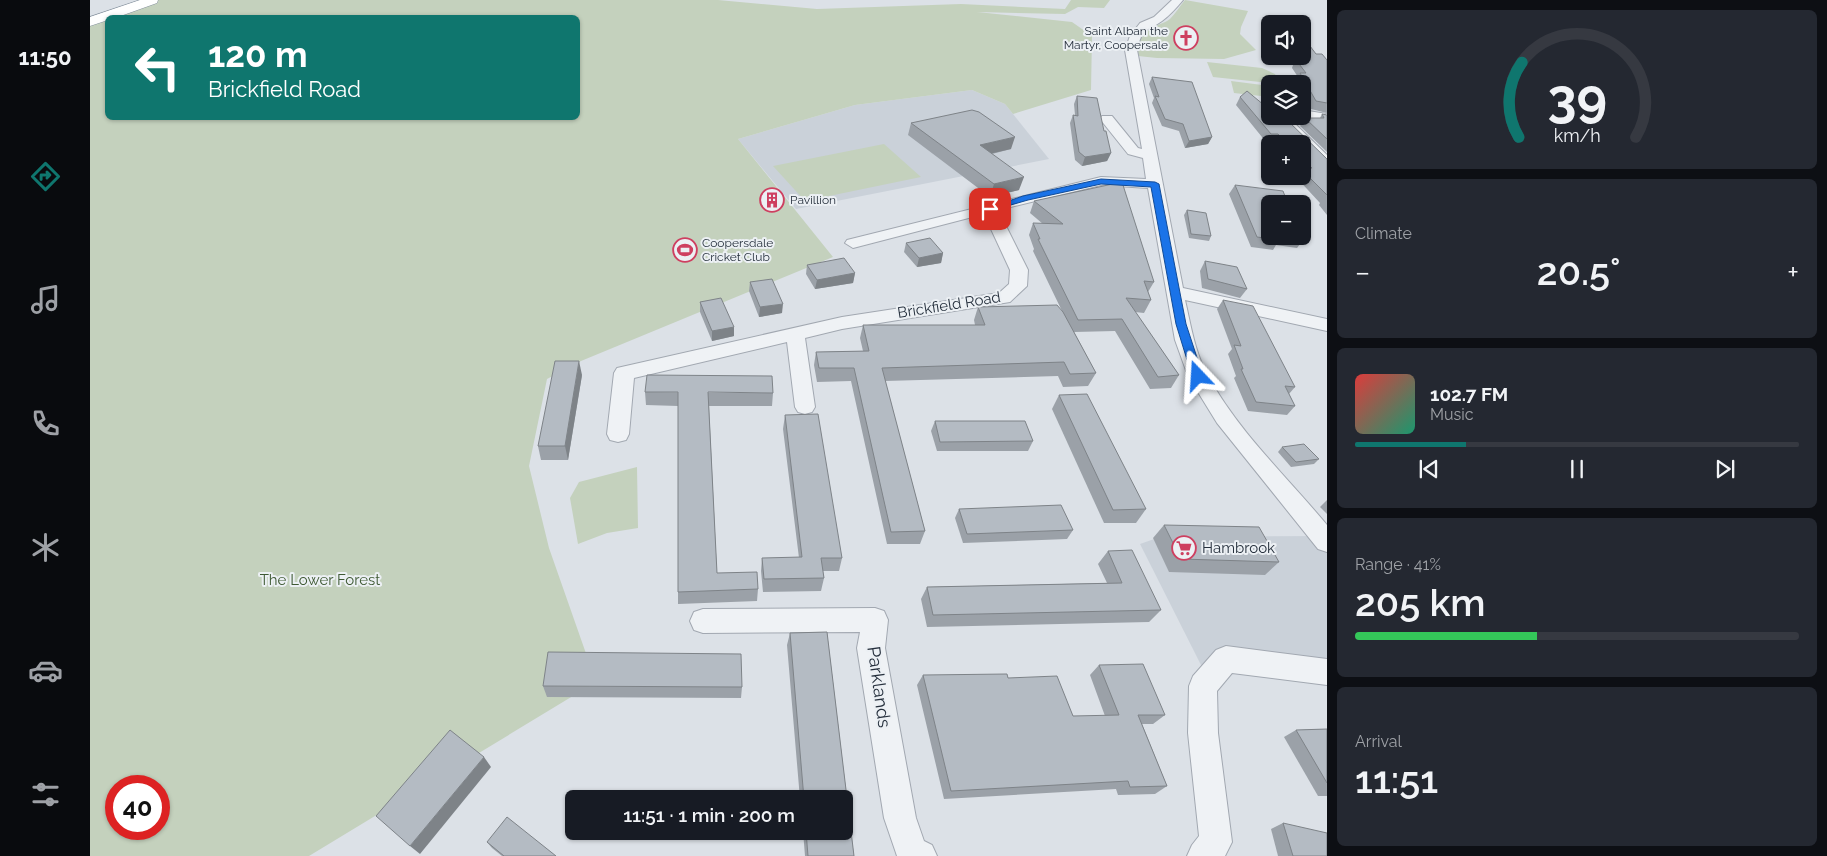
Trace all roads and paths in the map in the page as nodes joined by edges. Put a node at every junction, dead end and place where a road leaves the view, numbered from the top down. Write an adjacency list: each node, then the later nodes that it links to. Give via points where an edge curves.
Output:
1 (126, 0): 4 (highway)
2 (152, 0): 5 (highway)
3 (1178, 0): 12 (street, via 1158,19 1144,25 1135,36 1131,50)
4 (90, 12)
5 (110, 15)
6 (105, 17): 7 (highway)
7 (90, 22)
8 (1311, 115): 9 (street)
9 (1327, 118)
10 (1107, 119): 12 (street, via 1133,151)
11 (1288, 125): 13 (street)
12 (1150, 155): 14 (street)
13 (1327, 163)
14 (1155, 184): 15 (street, via 1101,181); 17 (street)
15 (990, 209): 16 (street); 19 (street, Brickfield Road, via 1019,270 1018,286 1004,298 906,311)
16 (853, 243)
17 (1174, 292): 18 (street); 22 (street, via 1184,340 1209,397)
18 (1327, 324)
19 (795, 334): 20 (street); 21 (street, Brickfield Road, via 624,373)
20 (805, 407)
21 (618, 434)
22 (1327, 542)
23 (703, 621): 25 (street, Parklands, via 875,620 871,648 900,818 912,853)
24 (1327, 672): 26 (street, via 1226,659 1203,686 1203,733 1216,842)
25 (920, 856)
26 (1203, 856)

